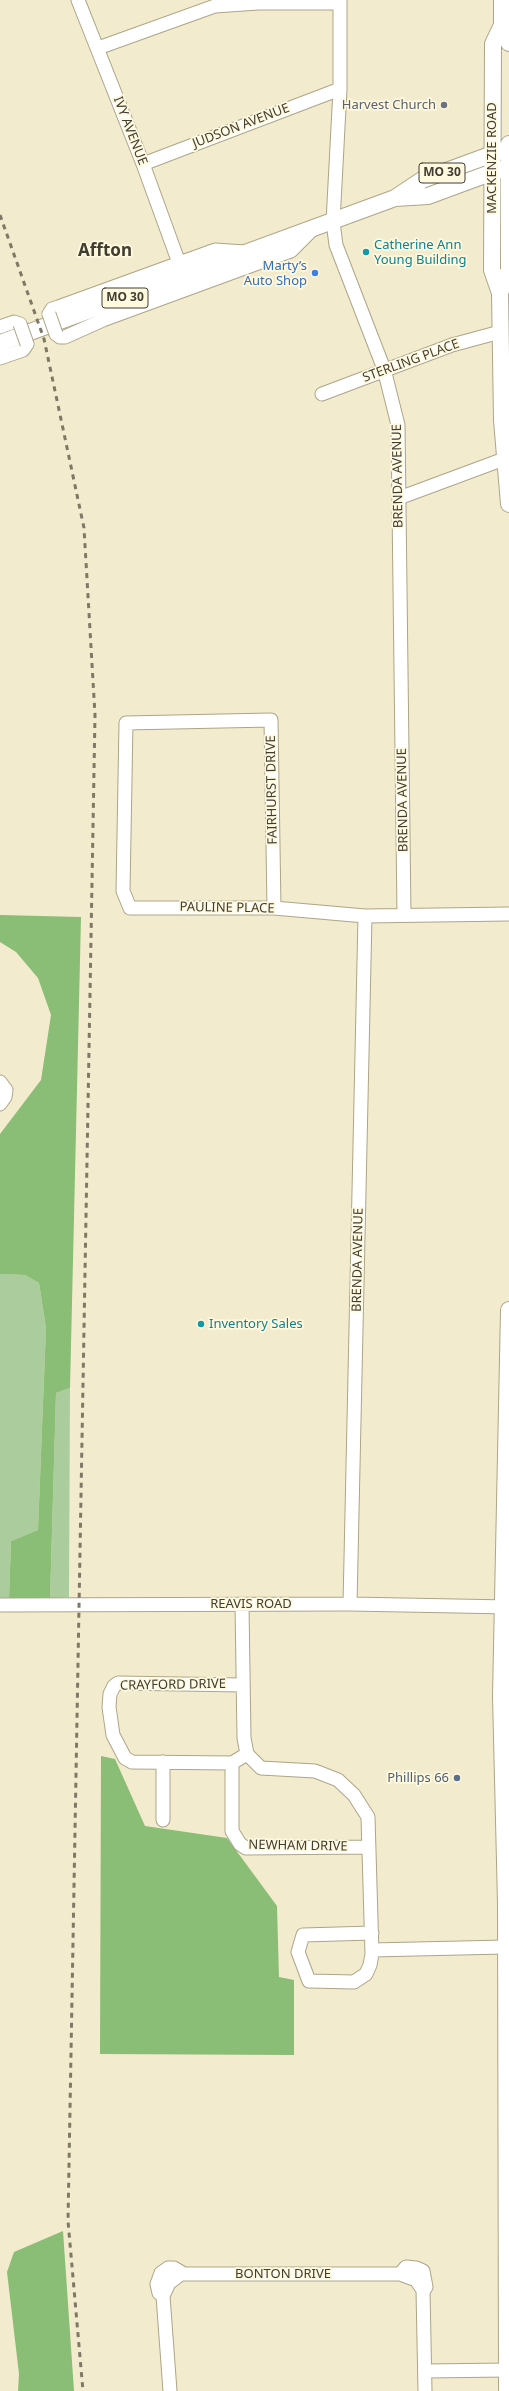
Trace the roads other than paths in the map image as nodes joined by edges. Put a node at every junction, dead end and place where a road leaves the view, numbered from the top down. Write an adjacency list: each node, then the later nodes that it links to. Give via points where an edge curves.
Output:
1 (78, 0): 6 (street, IVY AVENUE)
2 (502, 0): 4 (main road, MACKENZIE ROAD)
3 (340, 1): 6 (street, via 258,2 216,6); 7 (street, BRENDA AVENUE)
4 (502, 25): 5 (main road, MACKENZIE ROAD); 10 (main road, MACKENZIE ROAD, via 493,44)
5 (509, 43)
6 (98, 48): 11 (street, IVY AVENUE)
7 (340, 89): 11 (street, JUDSON AVENUE); 15 (street, BRENDA AVENUE)
8 (509, 144): 9 (main road, MACKENZIE ROAD)
9 (509, 148): 10 (main road, MO 30); 12 (main road, MACKENZIE ROAD)
10 (492, 155): 13 (main road, MACKENZIE ROAD); 14 (main road, MO 30, via 422,180)
11 (143, 164): 18 (street, IVY AVENUE)
12 (509, 166): 13 (main road, MO 30); 19 (main road, MACKENZIE ROAD, via 508,270)
13 (492, 173): 14 (main road, MO 30, via 428,196); 19 (main road, MACKENZIE ROAD, via 492,270)
14 (395, 198): 15 (main road, MO 30)
15 (333, 222): 16 (main road, MO 30); 24 (street, BRENDA AVENUE, via 336,245)
16 (313, 229): 17 (main road, MO 30); 18 (street, bridge, via 291,251 103,320 65,337 60,338 56,334 49,314 52,309)
17 (249, 252): 18 (street, via 215,250); 22 (main road, MO 30)
18 (179, 263)
19 (504, 291): 21 (main road, MACKENZIE ROAD)
20 (0, 327): 23 (street, bridge, via 14,322 20,324 27,344 23,350)
21 (500, 332): 24 (street, STERLING PLACE, via 452,345); 26 (main road, MACKENZIE ROAD)
22 (0, 343)
23 (0, 358)
24 (384, 369): 25 (street, STERLING PLACE); 27 (street, BRENDA AVENUE, via 398,425)
25 (322, 394)
26 (504, 460): 27 (street); 28 (main road, MACKENZIE ROAD)
27 (399, 498): 32 (street, BRENDA AVENUE)
28 (509, 504)
29 (126, 723): 30 (street, PAULINE PLACE, via 123,891 130,908); 30 (street, FAIRHURST DRIVE, via 271,720)
30 (274, 908): 33 (street, PAULINE PLACE)
31 (509, 914): 32 (street, PAULINE PLACE)
32 (404, 915): 33 (street, PAULINE PLACE)
33 (365, 916): 39 (street, BRENDA AVENUE)
34 (0, 1082): 35 (street, via 6,1090)
35 (0, 1104)
36 (509, 1310): 37 (main road)
37 (509, 1324): 38 (main road)
38 (506, 1539): 42 (main road)
39 (350, 1604): 41 (street, REAVIS ROAD); 42 (street, REAVIS ROAD)
40 (0, 1605): 41 (street, REAVIS ROAD)
41 (242, 1605): 44 (street)
42 (506, 1607): 43 (main road)
43 (505, 1645): 45 (main road)
44 (242, 1684): 46 (street); 47 (street, CRAYFORD DRIVE, via 118,1683 114,1686 110,1694 110,1722 113,1735 125,1758 132,1762)
45 (505, 1743): 49 (main road)
46 (247, 1754): 48 (street); 51 (street, via 262,1768 315,1771 338,1780 354,1795 368,1817)
47 (162, 1762): 48 (street, CRAYFORD DRIVE); 50 (street)
48 (232, 1763): 51 (street, NEWHAM DRIVE, via 232,1831 240,1844 246,1848)
49 (506, 1815): 53 (main road)
50 (163, 1820)
51 (369, 1847): 52 (street)
52 (372, 1934): 54 (street); 54 (street, via 304,1935 298,1952 309,1981 354,1982 366,1974)
53 (506, 1947): 54 (street); 55 (main road)
54 (372, 1950)
55 (508, 2189): 58 (main road)
56 (184, 2274): 57 (street, via 169,2283); 57 (street, BONTON DRIVE, via 174,2268 168,2268 161,2273 157,2284 159,2293); 60 (street, BONTON DRIVE, via 400,2274 416,2280 423,2292)
57 (163, 2296): 61 (street)
58 (508, 2323): 59 (main road)
59 (507, 2370): 60 (street); 63 (main road)
60 (425, 2371): 62 (street, BONTON DRIVE)
61 (170, 2391)
62 (425, 2391)
63 (507, 2391)

